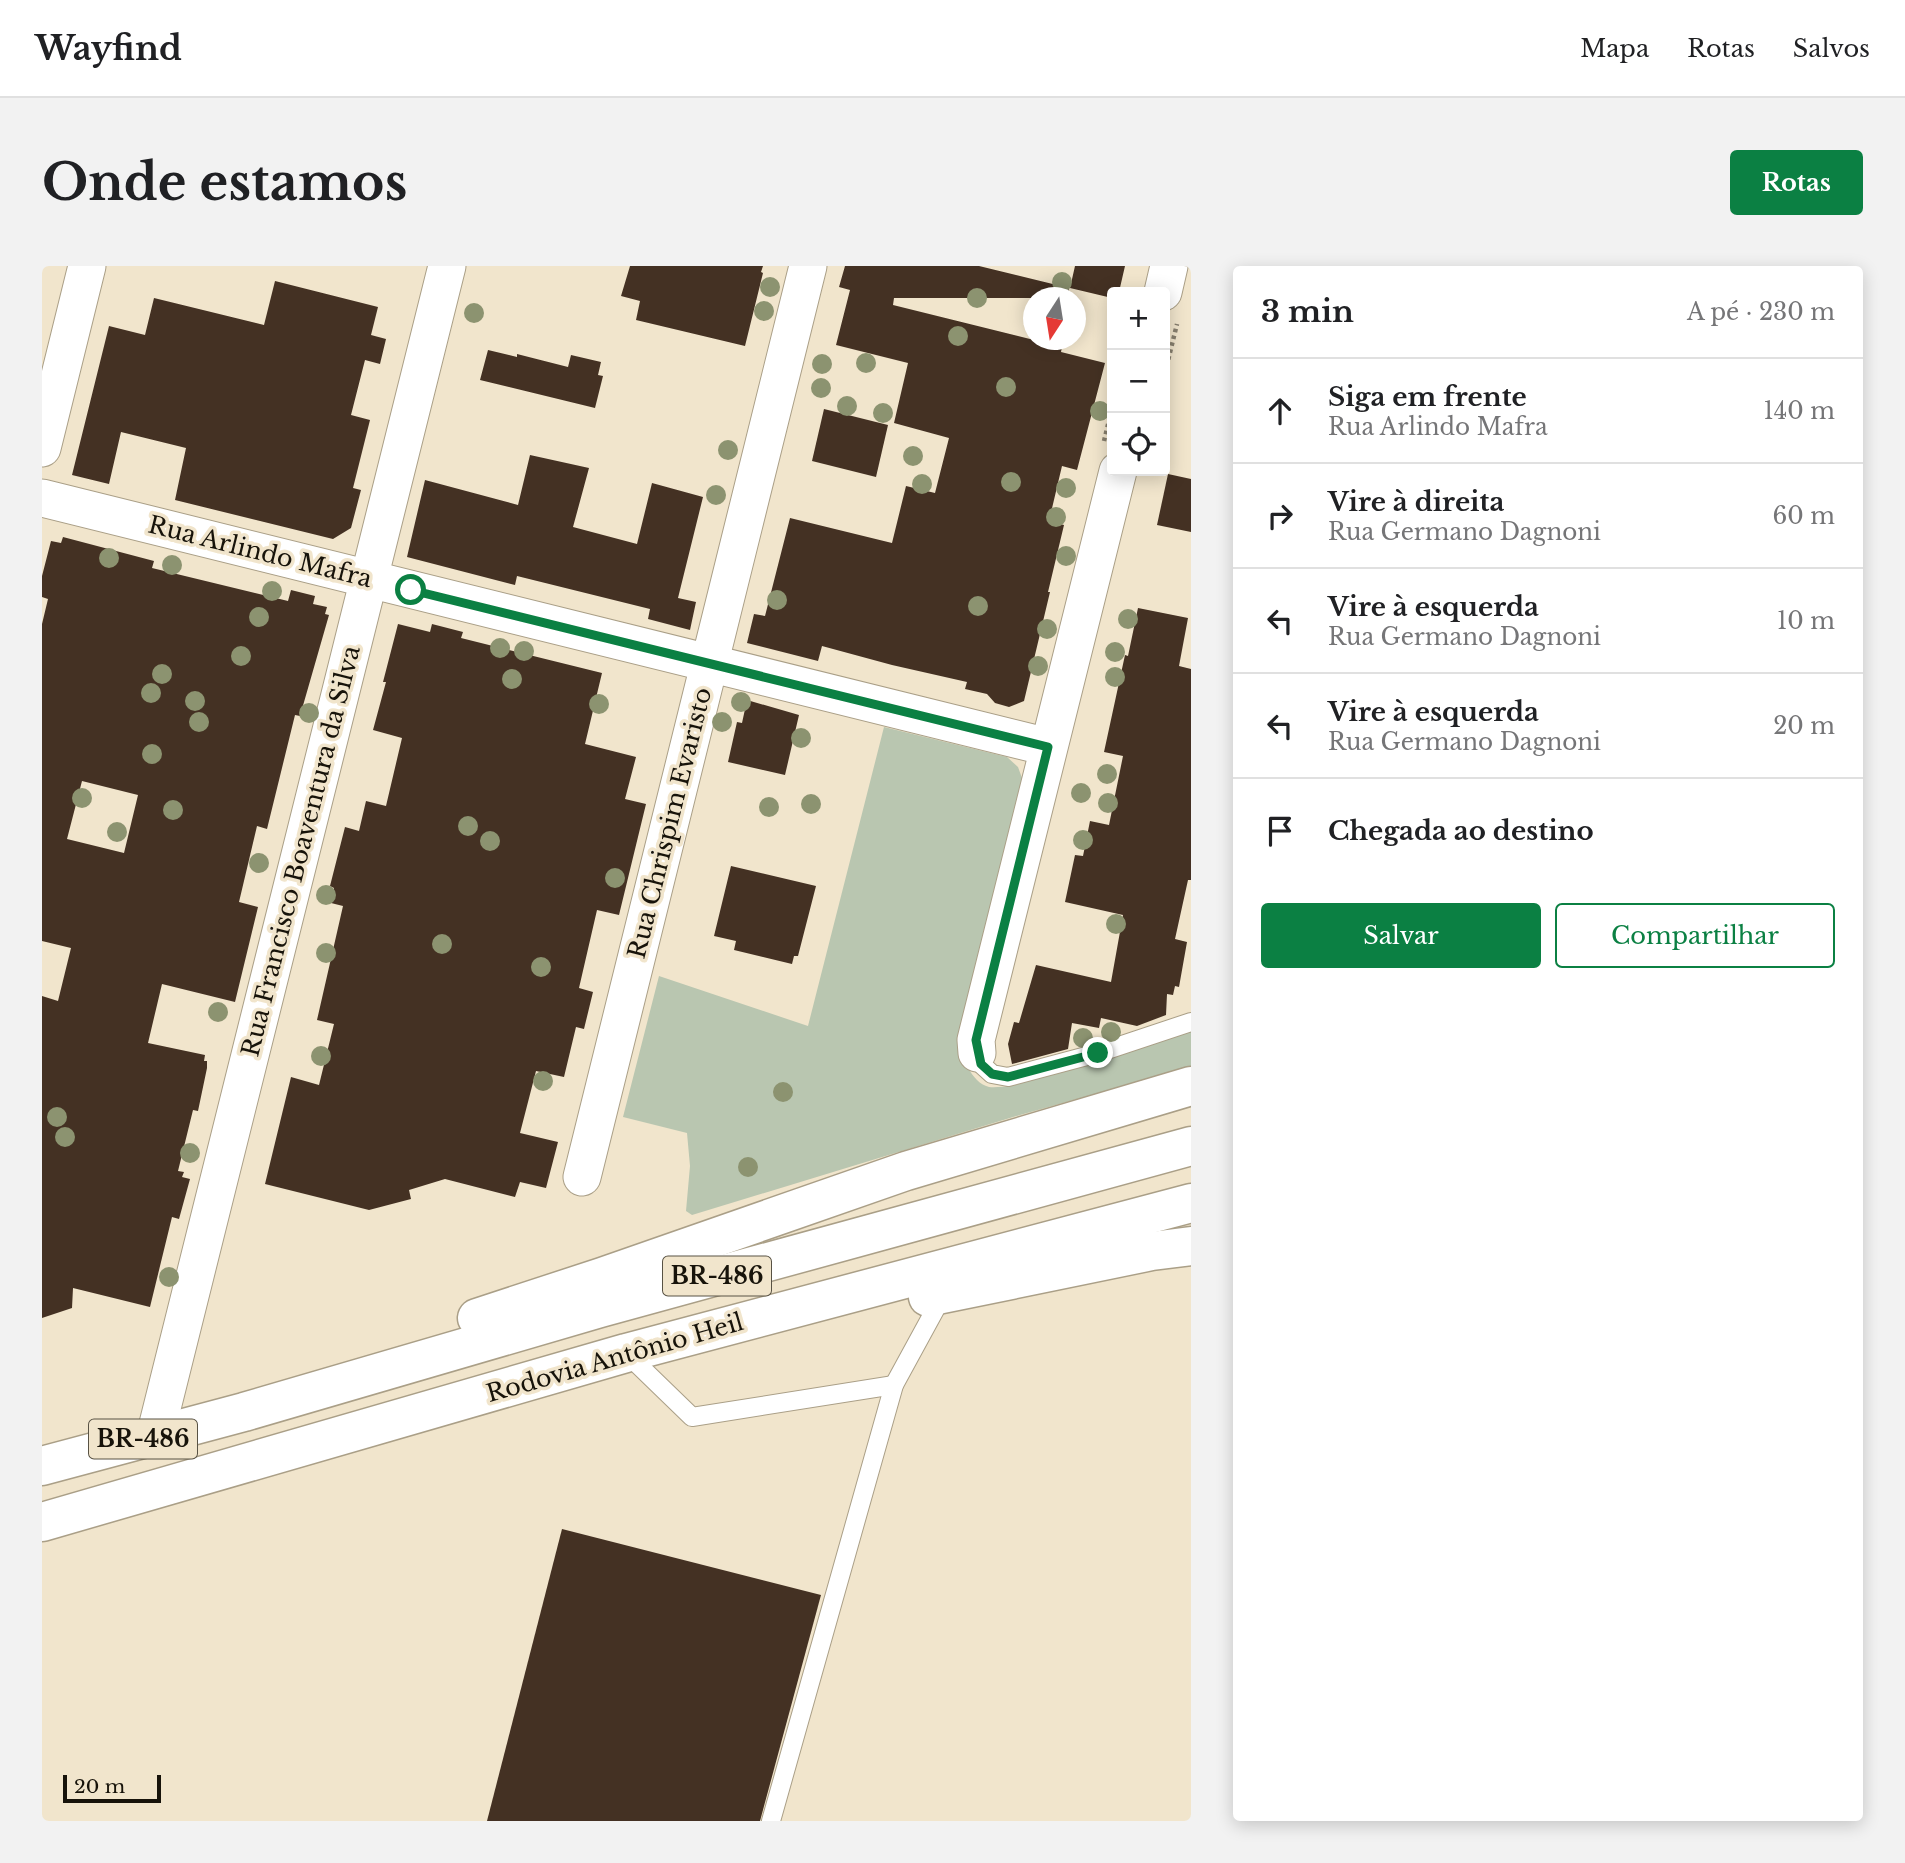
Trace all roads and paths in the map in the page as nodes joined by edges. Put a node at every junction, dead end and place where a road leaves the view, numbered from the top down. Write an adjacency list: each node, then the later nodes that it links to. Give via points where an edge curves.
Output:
1 (87, 266): 6 (street)
2 (447, 266): 9 (street, Rua Francisco Boaventura da Silva)
3 (808, 266): 10 (street, Rua Chrispim Evaristo)
4 (1169, 266): 5 (street)
5 (1164, 287)
6 (42, 448)
7 (1117, 476): 11 (street)
8 (42, 498): 9 (street, Rua Arlindo Mafra)
9 (369, 579): 10 (street, Rua Arlindo Mafra); 24 (street, Rua Francisco Boaventura da Silva)
10 (711, 663): 11 (street, Rua Arlindo Mafra); 16 (street, Rua Chrispim Evaristo)
11 (1048, 747): 13 (street, via 976,1040)
12 (1191, 1022): 13 (lane, via 1008,1077 992,1074)
13 (977, 1053)
14 (1191, 1086): 23 (main road, via 906,1171 348,1360)
15 (1191, 1146): 23 (main road, Rodovia Antônio Heil / BR-486, via 614,1304)
16 (582, 1177)
17 (1191, 1203): 20 (main road, Rodovia Antônio Heil / BR-486)
18 (1191, 1246): 19 (main road)
19 (944, 1294): 20 (main road); 22 (lane)
20 (698, 1334): 21 (main road, Rodovia Antônio Heil / BR-486)
21 (626, 1353): 22 (lane, via 692,1417); 26 (main road, Rodovia Antônio Heil / BR-486)
22 (894, 1385): 27 (lane)
23 (244, 1412): 24 (main road, Rodovia Antônio Heil / BR-486)
24 (155, 1436): 25 (main road, Rodovia Antônio Heil / BR-486)
25 (42, 1466)
26 (42, 1522)
27 (771, 1821)

